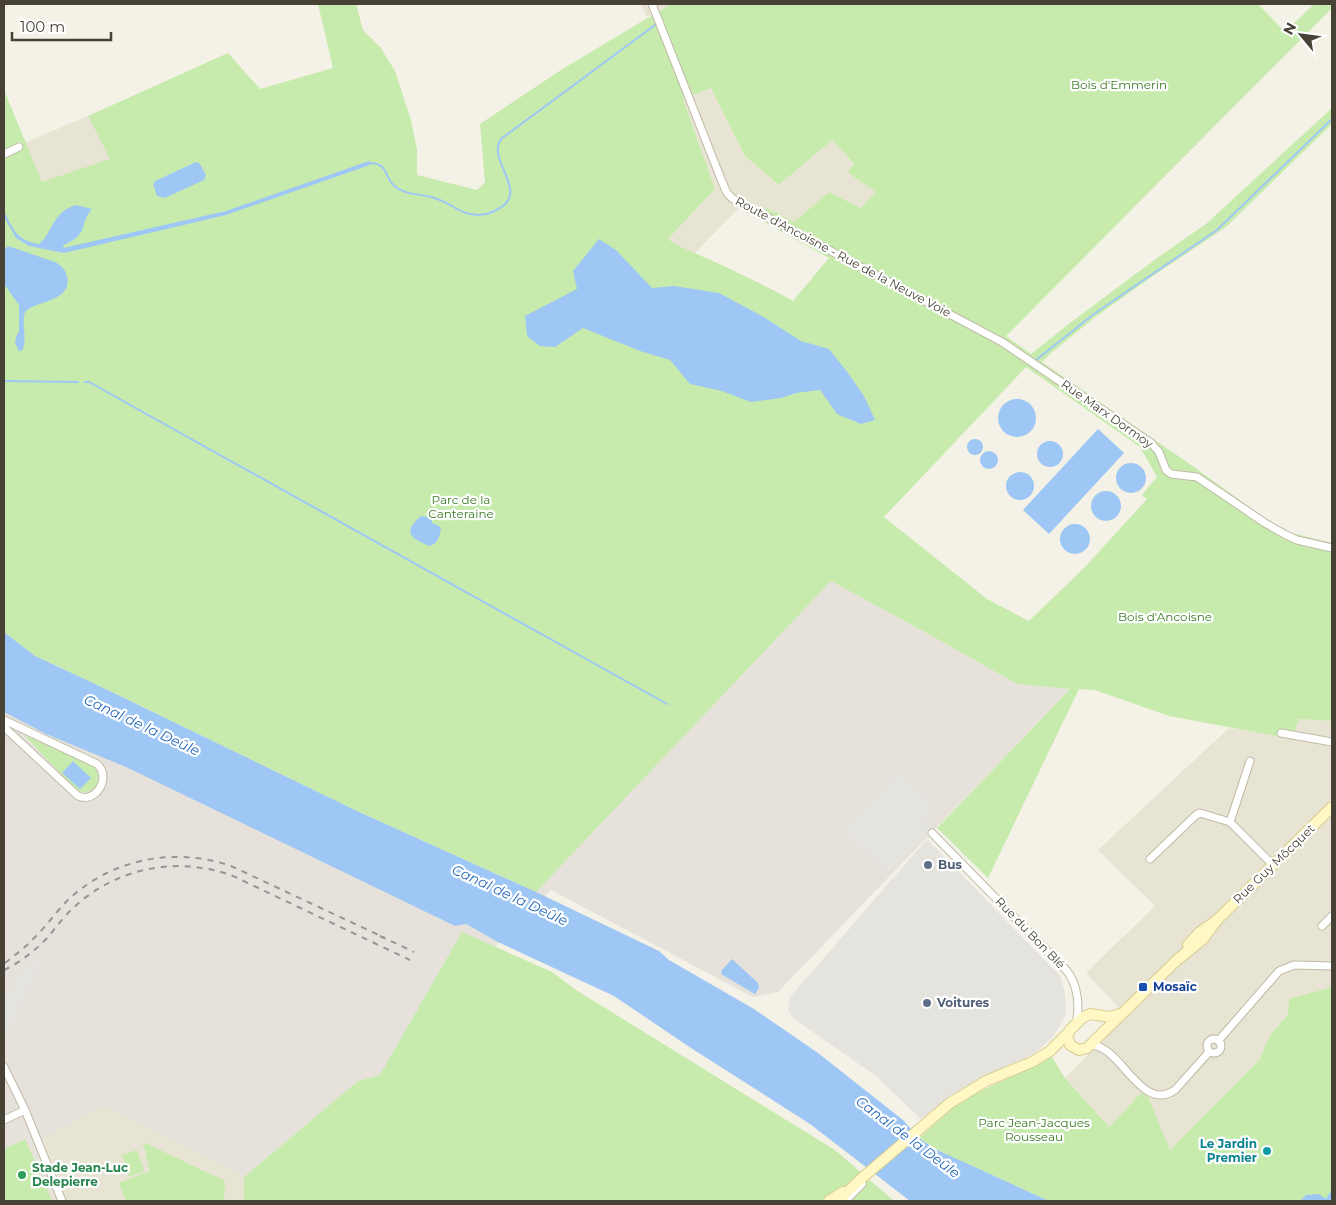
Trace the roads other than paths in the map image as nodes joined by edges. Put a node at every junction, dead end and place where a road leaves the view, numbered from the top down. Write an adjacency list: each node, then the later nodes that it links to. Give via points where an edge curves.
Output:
1 (652, 4): 4 (street, Route d'Ancoisne - Rue de la Neuve Voie, via 720,179 730,196 996,338)
2 (19, 147): 3 (street)
3 (4, 154)
4 (1032, 362): 5 (street, Rue Marx Dormoy, via 1154,445 1171,474 1198,477 1284,534)
5 (1332, 548)
6 (4, 720): 7 (street, via 97,764 103,774 99,789 91,797 78,796)
7 (4, 727)
8 (1280, 733): 9 (street)
9 (1332, 742)
10 (1250, 761): 12 (street)
11 (1332, 807): 15 (street, Rue Guy Môcquet)
12 (1230, 822): 14 (street, via 1198,814); 15 (street)
13 (932, 833): 19 (street, Rue du Bon Blé, via 1067,971)
14 (1150, 859)
15 (1273, 865): 20 (street, Rue Guy Môcquet, via 1217,920 1203,939)
16 (1332, 916): 17 (street)
17 (1322, 926)
18 (1332, 966): 26 (street, via 1291,966 1279,971 1218,1040 1220,1050 1214,1054 1209,1052 1168,1094 1160,1095 1144,1089)
19 (1077, 999): 21 (street, Rue du Bon Blé); 22 (street, Rue du Bon Blé, via 1078,1010)
20 (1123, 1013): 21 (street, via 1113,1017); 23 (street, Rue Guy Môcquet)
21 (1095, 1016): 22 (street, via 1086,1016); 23 (street, via 1104,1024)
22 (1072, 1028): 25 (street, via 1067,1040); 27 (street)
23 (1103, 1033): 24 (street); 26 (street, via 1101,1041)
24 (1090, 1045): 25 (street, via 1083,1050); 26 (street)
25 (1073, 1048): 27 (street)
26 (1104, 1048)
27 (1050, 1051): 32 (street, via 971,1089)
28 (4, 1067): 30 (street)
29 (950, 1109): 32 (street)
30 (25, 1110): 31 (street); 34 (street)
31 (4, 1120)
32 (930, 1121): 33 (street)
33 (863, 1180): 35 (street); 36 (street); 37 (street)
34 (62, 1201)
35 (829, 1201)
36 (838, 1201)
37 (845, 1201)

